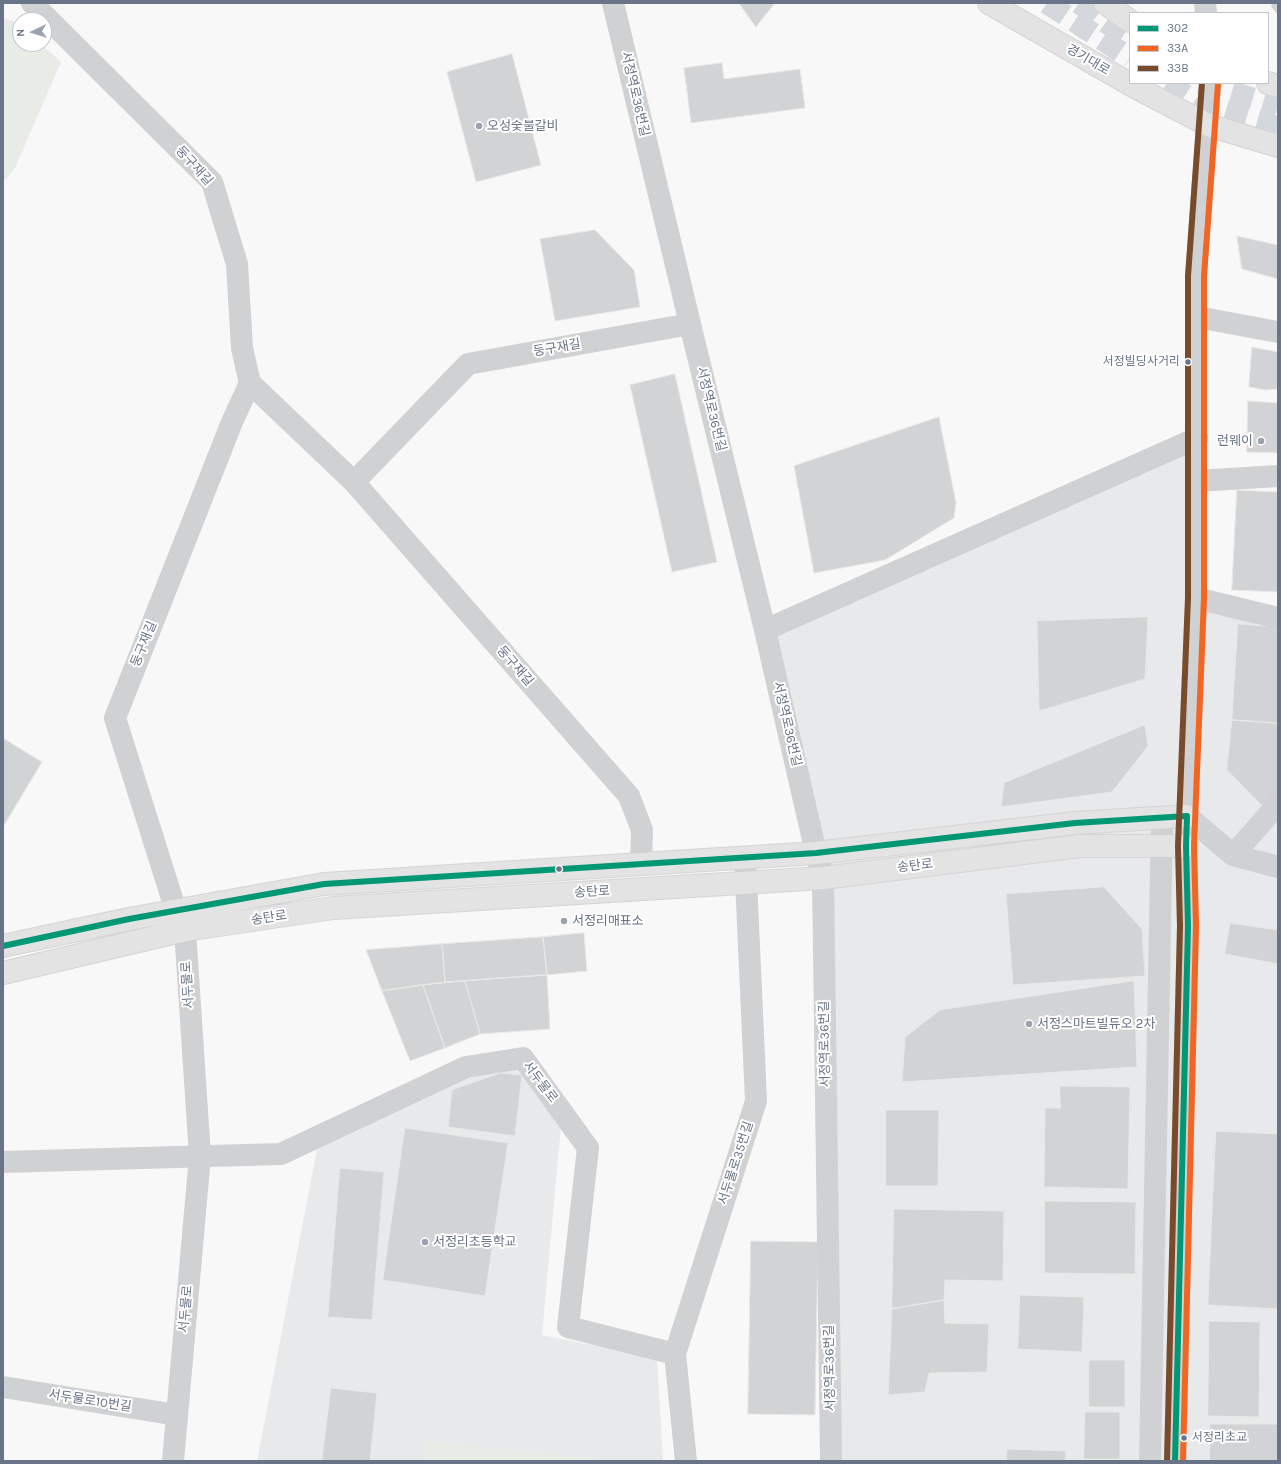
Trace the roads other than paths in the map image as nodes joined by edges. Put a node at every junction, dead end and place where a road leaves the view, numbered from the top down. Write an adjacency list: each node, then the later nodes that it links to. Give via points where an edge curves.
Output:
1 (32, 3): 14 (street, 둥구재길, via 212,182 236,264 242,348)
2 (613, 3): 12 (street, 서정역로36번길)
3 (989, 3): 6 (main road, 경기대로)
4 (1105, 3): 5 (main road)
5 (1129, 20)
6 (1129, 84)
7 (1130, 84): 9 (main road, 경기대로)
8 (1210, 84): 9 (street)
9 (1208, 125): 10 (main road, 경기대로); 11 (street, via 1196,276)
10 (1278, 146)
11 (1197, 317): 13 (street); 15 (street)
12 (690, 324): 18 (street, 둥구재길, via 468,364); 21 (street, 서정역로36번길)
13 (1278, 332)
14 (250, 383): 18 (street, 둥구재길); 34 (street, 둥구재길, via 232,422 115,718)
15 (1197, 438): 17 (street); 21 (street)
16 (1278, 476): 17 (street)
17 (1196, 481): 19 (street)
18 (354, 482): 30 (street, 둥구재길, via 629,796 642,830)
19 (1196, 598): 20 (street); 23 (street)
20 (1278, 618)
21 (766, 630): 27 (street, 서정역로36번길)
22 (1278, 804): 28 (street)
23 (1187, 816): 24 (main road, 송탄로); 26 (street); 28 (street)
24 (1162, 818): 25 (street); 27 (main road, 송탄로, via 1075,823)
25 (1161, 846): 26 (main road, 송탄로); 32 (main road, 송탄로, via 1080,846); 46 (street)
26 (1186, 846): 47 (street, via 1188,926)
27 (816, 853): 29 (main road, 송탄로); 32 (street, 서정역로36번길)
28 (1233, 855): 31 (street)
29 (745, 858): 30 (main road, 송탄로); 33 (street, 서두물로35번길)
30 (641, 864): 34 (main road, 송탄로, via 324,884)
31 (1278, 867)
32 (823, 878): 33 (main road, 송탄로); 45 (street, 서정역로36번길)
33 (746, 883): 35 (main road, 송탄로, via 333,908); 40 (street, 서두물로35번길, via 756,1101)
34 (176, 911): 35 (street, 서두물로); 36 (main road, 송탄로)
35 (185, 930): 37 (main road, 송탄로); 38 (street, 서두물로)
36 (3, 946)
37 (3, 973)
38 (200, 1156): 39 (street, 서두물로); 40 (street, 서두물로, via 281,1154 466,1067 522,1058 588,1148 568,1327); 42 (street, 서두물로)
39 (3, 1162)
40 (676, 1354): 44 (street, 서두물로35번길)
41 (3, 1387): 42 (street, 서두물로10번길)
42 (177, 1415): 43 (street, 서두물로)
43 (173, 1461)
44 (686, 1461)
45 (831, 1461)
46 (1150, 1461)
47 (1175, 1461)

